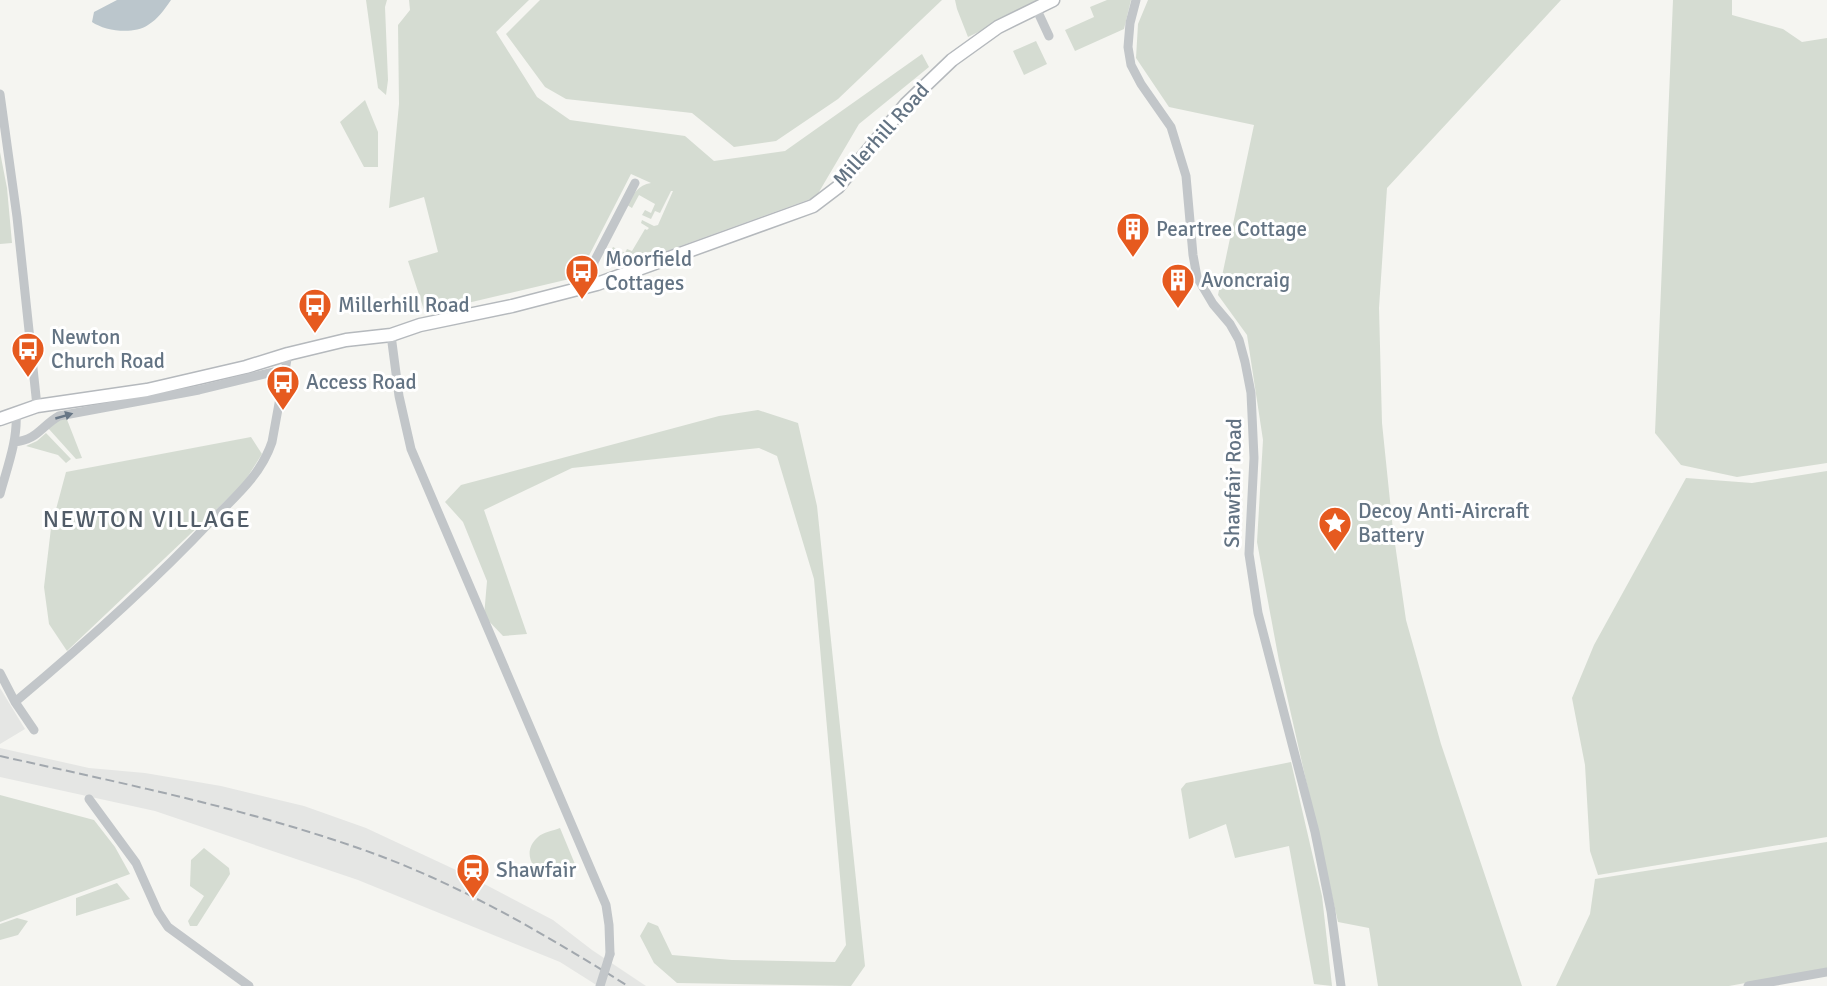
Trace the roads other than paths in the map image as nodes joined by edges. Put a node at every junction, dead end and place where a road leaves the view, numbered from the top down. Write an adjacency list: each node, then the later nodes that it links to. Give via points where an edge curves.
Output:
1 (1053, 0): 3 (main road, Millerhill Road)
2 (1136, 0): 23 (street, Shawfair Road, via 1128,39 1131,65 1171,127 1186,176 1197,277 1230,324 1245,362 1251,393 1254,458 1249,554 1258,613 1315,832)
3 (1036, 8): 4 (street); 7 (main road, Millerhill Road, via 998,27 952,60 906,104 838,187 813,206)
4 (1049, 36)
5 (0, 94): 11 (street)
6 (635, 183): 7 (street, via 594,262)
7 (597, 284): 8 (main road, Millerhill Road)
8 (391, 335): 9 (main road, Millerhill Road, via 346,340); 22 (street, bridge, via 411,449 606,905 610,954)
9 (288, 354): 10 (street); 11 (main road, Millerhill Road, via 147,390)
10 (284, 372): 14 (street, one-way to 10, via 34,437 59,416); 17 (street, via 272,442 255,475 131,601)
11 (37, 406): 12 (main road, Millerhill Road)
12 (16, 413): 13 (main road, Millerhill Road); 14 (street)
13 (0, 419)
14 (14, 442): 15 (street)
15 (0, 494)
16 (0, 673): 17 (street)
17 (15, 702): 18 (street)
18 (34, 730)
19 (89, 799): 21 (street, via 136,863 168,927)
20 (1827, 972): 24 (street)
21 (249, 986)
22 (600, 986)
23 (1341, 986)
24 (1748, 986)

